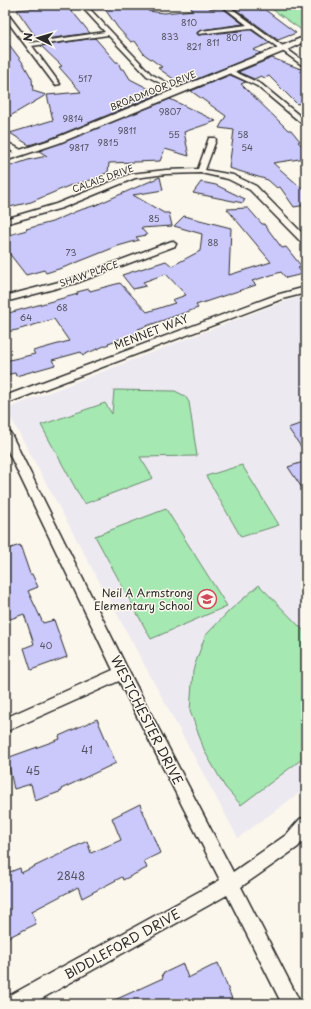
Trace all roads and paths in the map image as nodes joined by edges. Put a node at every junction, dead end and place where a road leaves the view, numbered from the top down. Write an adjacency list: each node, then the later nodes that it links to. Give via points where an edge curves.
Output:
1 (83, 5): 6 (street)
2 (224, 5): 4 (street)
3 (5, 14): 8 (street)
4 (252, 26): 5 (street); 9 (street)
5 (201, 33)
6 (110, 34): 8 (street); 13 (street, via 149,74)
7 (306, 38): 9 (street, BROADMOOR DRIVE)
8 (29, 46): 12 (street)
9 (282, 49): 10 (street); 11 (street, BROADMOOR DRIVE)
10 (306, 66)
11 (229, 71): 13 (street, BROADMOOR DRIVE); 15 (street, via 259,85)
12 (57, 84)
13 (179, 90): 19 (street, BROADMOOR DRIVE, via 56,141)
14 (306, 112): 15 (street)
15 (294, 114): 16 (street)
16 (306, 125)
17 (212, 140): 21 (street)
18 (5, 143): 19 (street)
19 (20, 153): 20 (street, BROADMOOR DRIVE)
20 (5, 158)
21 (201, 171): 22 (street, CALAIS DRIVE, via 134,176 59,206); 23 (street, CALAIS DRIVE, via 230,177 253,188)
22 (5, 222)
23 (306, 242)
24 (172, 244): 26 (street, SHAW PLACE, via 73,281)
25 (306, 290): 27 (street, MENNET WAY, via 279,297)
26 (5, 299)
27 (5, 400)
28 (5, 434): 29 (street, WESTCHESTER DRIVE)
29 (122, 673): 30 (street); 32 (street, WESTCHESTER DRIVE)
30 (5, 726)
31 (306, 825): 32 (street, BIDDLEFORD DRIVE, via 292,841)
32 (230, 884): 33 (street, BIDDLEFORD DRIVE); 34 (street, WESTCHESTER DRIVE)
33 (14, 1004)
34 (292, 1004)

